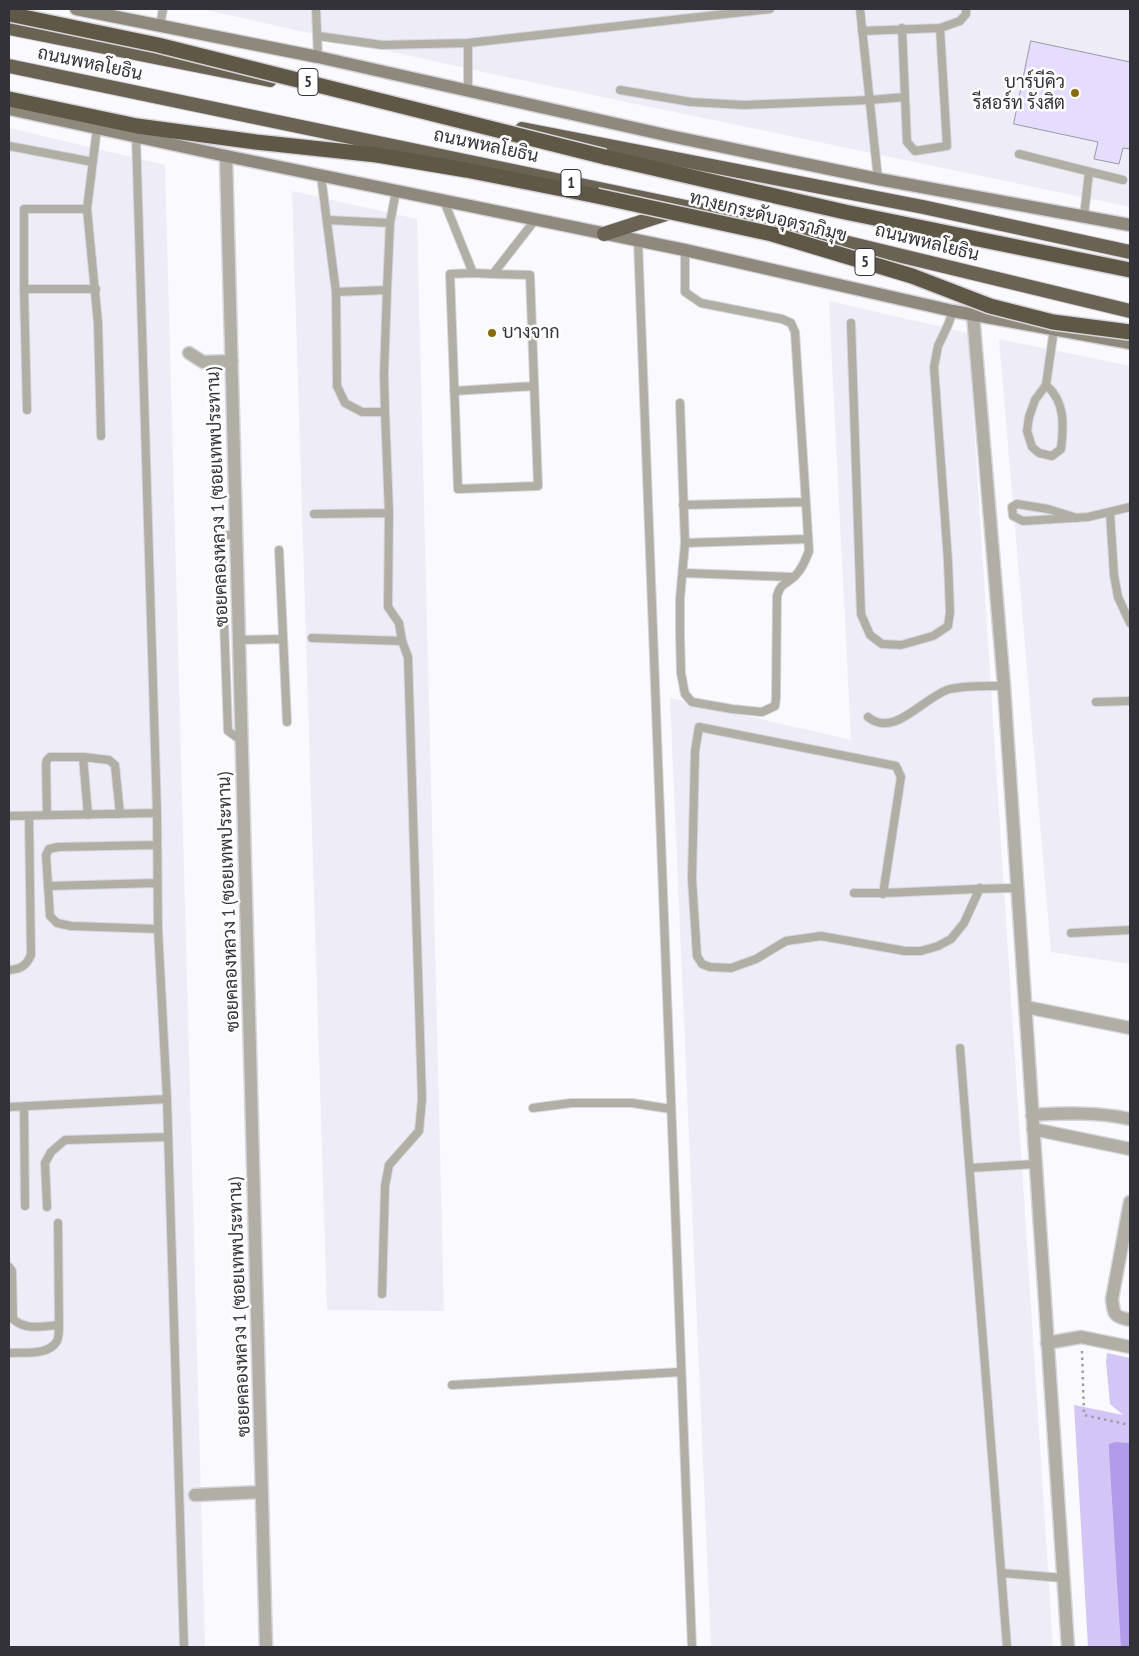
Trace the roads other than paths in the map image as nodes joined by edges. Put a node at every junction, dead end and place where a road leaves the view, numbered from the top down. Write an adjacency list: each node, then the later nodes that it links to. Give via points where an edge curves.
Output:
1 (76, 9): 8 (main road)
2 (163, 9): 8 (lane)
3 (316, 9): 13 (lane)
4 (770, 9): 14 (lane)
5 (860, 9): 12 (lane)
6 (966, 9): 11 (lane, via 960,21)
7 (9, 14): 46 (highway, ทางยกระดับอุตราภิมุข / 5, bridge, via 158,45 605,157 845,212)
8 (160, 26): 15 (main road)
9 (9, 28): 45 (highway, ถนนพหลโยธิน, via 923,207)
10 (902, 28): 11 (lane); 12 (lane); 19 (lane)
11 (940, 28): 19 (lane, via 947,146 915,151 907,142)
12 (862, 31): 21 (lane)
13 (318, 36): 14 (lane, via 382,45); 15 (lane)
14 (468, 43): 17 (lane)
15 (318, 57): 17 (main road)
16 (9, 66): 35 (highway, ถนนพหลโยธิน / 1)
17 (468, 90): 31 (main road)
18 (620, 90): 21 (lane, via 691,102 744,105)
19 (905, 97): 21 (lane)
20 (9, 99): 58 (highway, ทางยกระดับอุตราภิมุข / 5, bridge, via 137,126 377,156 597,196 772,234 912,276 990,306 1053,322)
21 (870, 100): 31 (lane)
22 (9, 109): 23 (main road)
23 (97, 128): 24 (main road); 28 (lane)
24 (136, 136): 27 (main road); 94 (lane)
25 (9, 146): 28 (lane)
26 (1019, 154): 29 (lane)
27 (226, 156): 30 (main road); 61 (street, ซอยคลองหลวง 1 (ซอยเทพประทาน))
28 (93, 162): 36 (lane)
29 (1089, 172): 32 (lane); 37 (lane)
30 (321, 176): 33 (main road); 38 (lane)
31 (878, 179): 37 (main road)
32 (1124, 180)
33 (396, 191): 34 (main road); 40 (lane)
34 (444, 201): 39 (main road); 47 (lane)
35 (688, 207): 42 (highway); 54 (highway, ถนนพหลโยธิน / 1)
36 (87, 209): 49 (lane); 50 (lane, via 24,209)
37 (1084, 216): 41 (main road)
38 (327, 220): 40 (lane); 52 (lane)
39 (535, 220): 42 (main road); 48 (lane)
40 (390, 222): 51 (lane)
41 (1130, 225)
42 (604, 234): 43 (main road)
43 (638, 241): 44 (main road); 118 (lane)
44 (685, 250): 53 (main road); 69 (lane, via 685,292 700,302 791,323 795,332)
45 (1130, 252)
46 (1130, 270)
47 (473, 273): 48 (lane); 64 (lane, via 450,274)
48 (493, 274): 63 (lane, via 530,274)
49 (96, 288): 50 (lane); 68 (lane)
50 (24, 289): 66 (lane)
51 (387, 290): 52 (lane); 67 (lane)
52 (336, 292): 67 (lane, via 337,386 345,403 362,412)
53 (953, 311): 55 (main road); 56 (lane, via 938,346 934,367 948,561 948,626 934,636 901,645 882,644 870,635 861,614)
54 (1130, 311)
55 (973, 314): 57 (main road); 87 (street)
56 (851, 323)
57 (1054, 329): 59 (main road); 62 (lane)
58 (1130, 332)
59 (1130, 342)
60 (188, 353): 61 (street, via 203,362)
61 (232, 361): 76 (street, ซอยคลองหลวง 1 (ซอยเทพประทาน))
62 (1046, 385): 62 (lane, via 1059,400 1062,419 1061,449 1052,456 1039,453 1032,447 1027,431 1035,400)
63 (534, 386): 64 (lane); 64 (lane, via 538,486 458,489)
64 (454, 391)
65 (680, 403): 70 (lane)
66 (27, 410)
67 (385, 412): 73 (lane)
68 (101, 436)
69 (806, 502): 70 (lane); 77 (lane)
70 (683, 505): 78 (lane)
71 (1130, 507): 72 (lane)
72 (1110, 512): 75 (lane); 82 (lane, via 1114,575 1118,597)
73 (389, 513): 74 (lane); 86 (lane, via 388,607 399,623)
74 (314, 514)
75 (1076, 518): 75 (lane, via 1048,509 1018,504 1012,507 1013,516 1023,521)
76 (236, 533): 85 (street, ซอยคลองหลวง 1 (ซอยเทพประทาน)); 92 (lane, via 221,537 228,731)
77 (807, 539): 78 (lane); 81 (lane, via 809,551 804,566)
78 (685, 543): 80 (lane)
79 (279, 550): 84 (lane)
80 (683, 573): 81 (lane); 81 (lane, via 680,635 685,694 692,702 762,712 775,706 776,698 776,596 783,583)
81 (794, 578)
82 (1130, 623)
83 (312, 638): 86 (lane)
84 (282, 639): 85 (lane); 91 (lane)
85 (239, 640): 92 (street, ซอยคลองหลวง 1 (ซอยเทพประทาน))
86 (402, 641): 132 (lane, via 408,657 422,1099 419,1131 389,1164)
87 (1004, 686): 90 (lane, via 950,689 936,694 911,714 891,722 881,723); 104 (street)
88 (1130, 701): 89 (lane)
89 (1096, 702)
90 (868, 717)
91 (287, 722)
92 (242, 741): 140 (street, ซอยคลองหลวง 1 (ซอยเทพประทาน))
93 (83, 757): 95 (lane, via 109,760 115,765); 96 (lane, via 50,757 47,760); 97 (lane)
94 (157, 813): 95 (lane); 100 (lane)
95 (120, 814): 97 (lane)
96 (47, 815): 97 (lane); 99 (lane)
97 (88, 815)
98 (9, 816): 99 (lane)
99 (29, 816): 110 (lane, via 31,955 26,965)
100 (156, 845): 101 (lane); 102 (lane, via 49,849 46,855)
101 (157, 882): 102 (lane); 107 (lane)
102 (49, 886): 107 (lane, via 50,916 57,923)
103 (980, 888): 104 (lane); 106 (lane); 106 (lane, via 964,923 951,939 921,951 822,936 786,941 756,959 731,968 702,964 697,956 692,879 695,751 699,728 896,766 902,777)
104 (1017, 888): 111 (street)
105 (854, 893): 106 (lane)
106 (883, 894)
107 (158, 929): 114 (lane)
108 (1130, 930): 109 (lane)
109 (1071, 933)
110 (9, 970)
111 (1026, 1007): 112 (street); 119 (street)
112 (1130, 1028)
113 (960, 1048): 125 (lane)
114 (167, 1100): 115 (lane); 122 (lane)
115 (24, 1106): 116 (lane); 127 (lane)
116 (9, 1107)
117 (533, 1108): 118 (lane, via 571,1103 632,1103)
118 (672, 1110): 138 (lane)
119 (1032, 1115): 120 (street, via 1072,1113); 121 (street)
120 (1130, 1119)
121 (1033, 1129): 123 (street); 124 (street)
122 (168, 1137): 128 (lane, via 64,1140 45,1163); 144 (lane)
123 (1130, 1149)
124 (1035, 1164): 125 (lane); 135 (street)
125 (970, 1168): 142 (lane)
126 (1130, 1202): 130 (street)
127 (25, 1206)
128 (47, 1207)
129 (58, 1223): 134 (lane)
130 (1125, 1258): 133 (street, via 1112,1299 1113,1312)
131 (9, 1267): 134 (lane, via 12,1271 13,1319 27,1327)
132 (382, 1294)
133 (1130, 1320)
134 (59, 1325): 137 (lane, via 58,1340 52,1348)
135 (1047, 1342): 136 (street, via 1081,1337); 143 (street)
136 (1130, 1347)
137 (9, 1353)
138 (681, 1372): 139 (lane); 146 (lane)
139 (452, 1385)
140 (262, 1492): 141 (street); 145 (street, ซอยคลองหลวง 1 (ซอยเทพประทาน))
141 (195, 1495)
142 (1002, 1573): 143 (lane); 147 (lane)
143 (1063, 1578): 148 (street)
144 (184, 1647)
145 (266, 1647)
146 (692, 1647)
147 (1007, 1647)
148 (1068, 1647)

